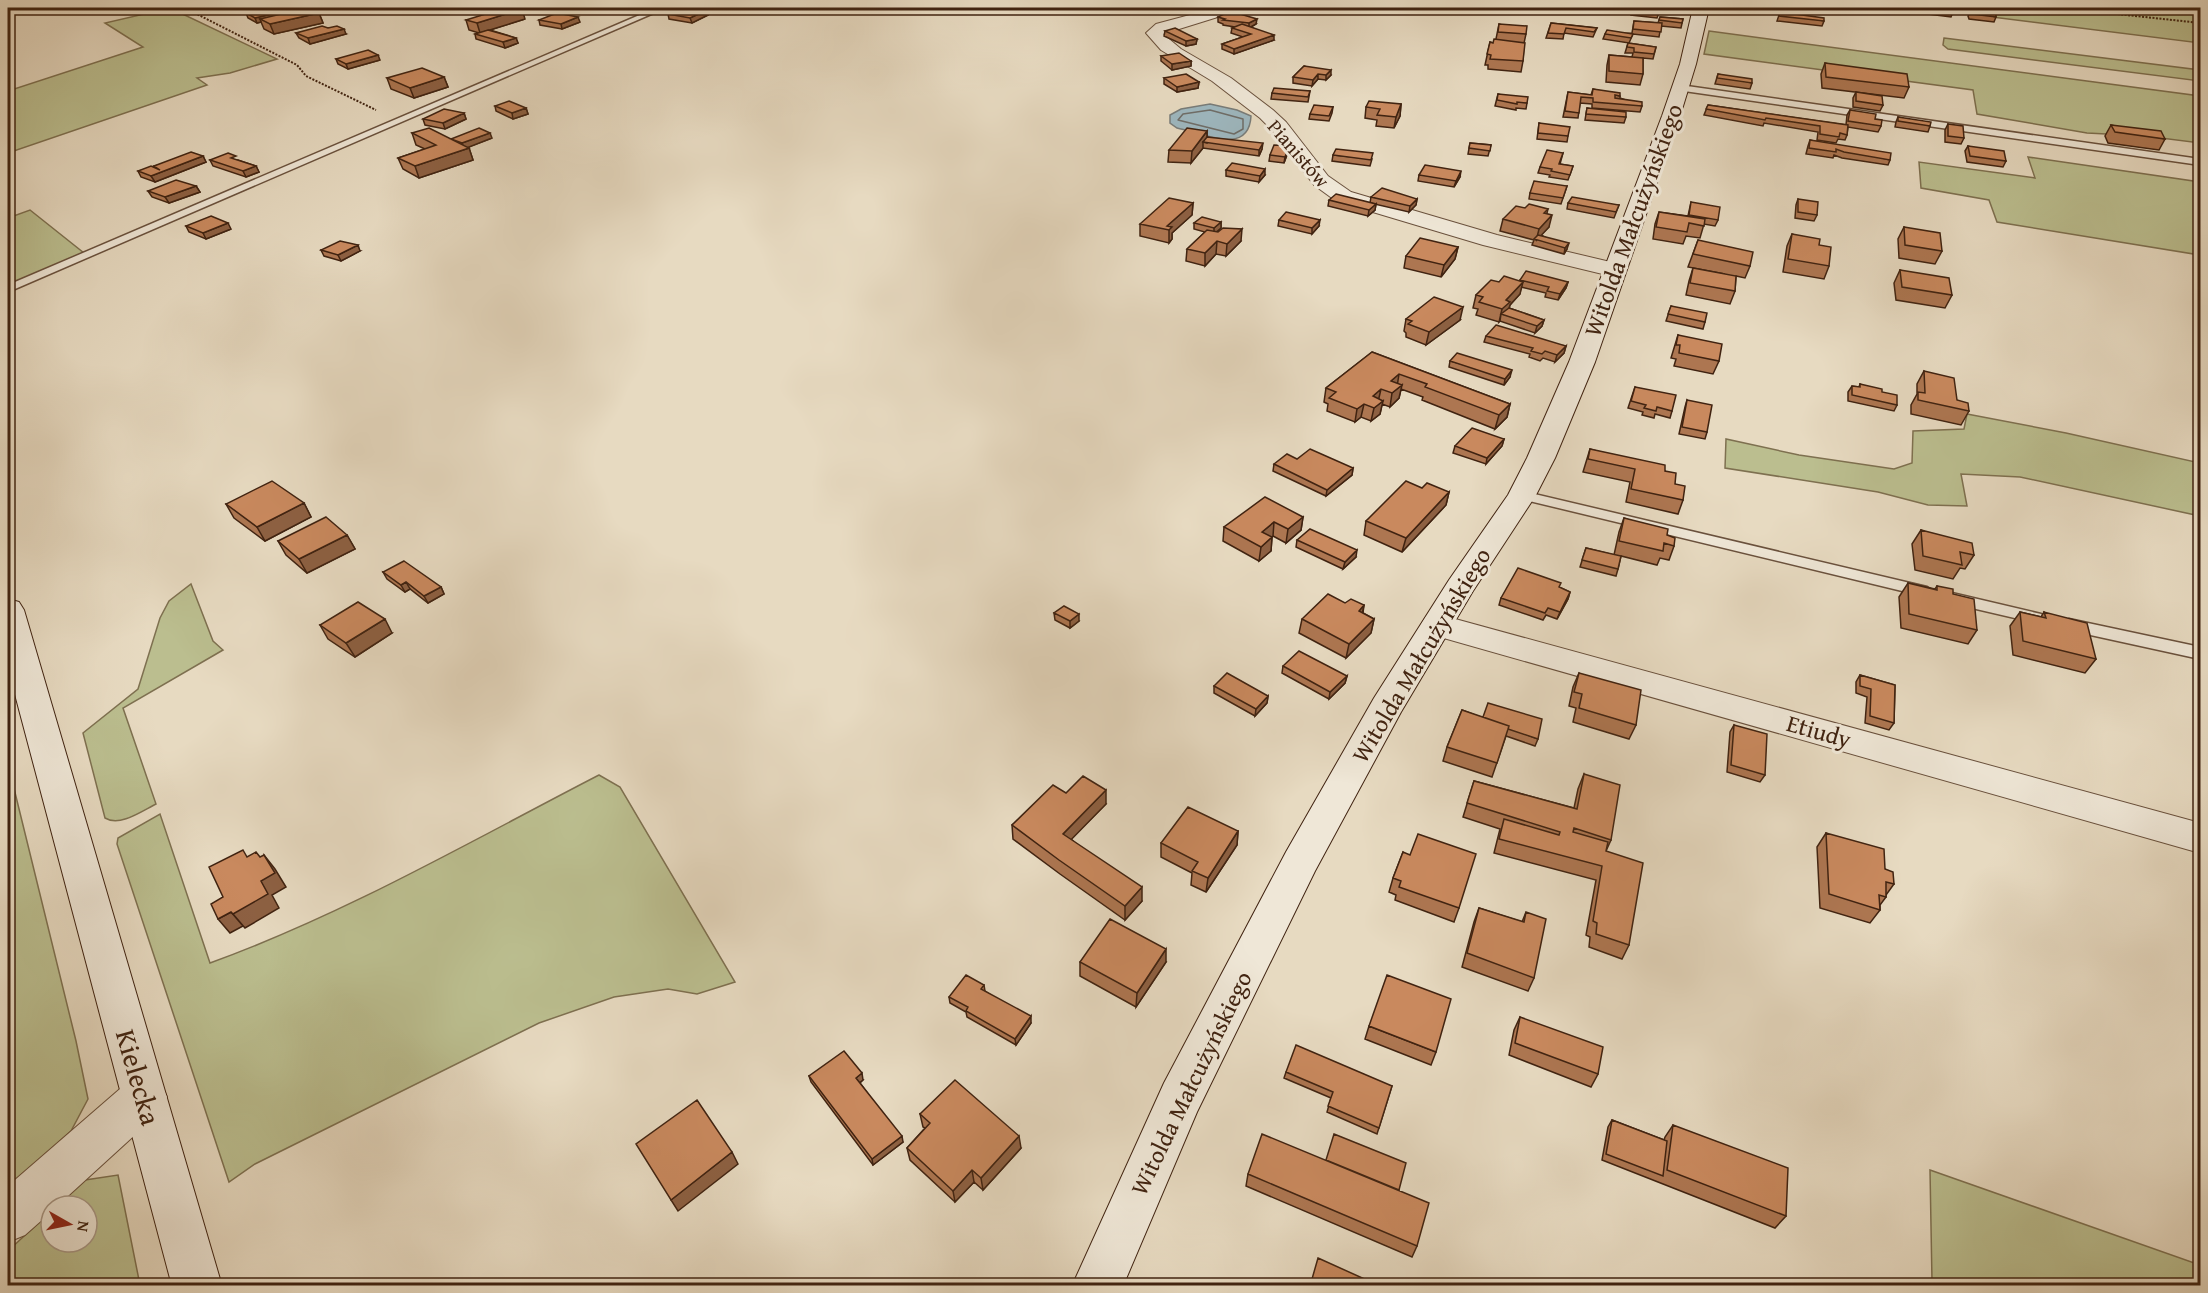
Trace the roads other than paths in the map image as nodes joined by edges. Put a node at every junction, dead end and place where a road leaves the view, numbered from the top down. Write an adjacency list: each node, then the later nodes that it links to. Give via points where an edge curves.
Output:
1 (1232, 8): 6 (street, Pianistów, via 1162,27 1154,33 1162,44 1218,77 1278,125 1322,184 1350,200 1417,220)
2 (1701, 8): 4 (street, Witolda Małcużyńskiego)
3 (659, 9): 7 (lane)
4 (1680, 88): 5 (lane); 6 (street, Witolda Małcużyńskiego)
5 (2200, 162)
6 (1615, 270): 8 (street, Witolda Małcużyńskiego, via 1582,362)
7 (8, 289)
8 (1522, 495): 10 (street, Witolda Małcużyńskiego); 11 (lane, via 2024,616)
9 (8, 610): 13 (street, Kielecka)
10 (1437, 624): 12 (street, Etiudy); 16 (street, Witolda Małcużyńskiego, via 1294,873 1180,1098)
11 (2200, 653)
12 (2200, 838)
13 (144, 1096): 14 (street); 15 (street, Kielecka)
14 (8, 1218)
15 (197, 1286)
16 (1097, 1286)

